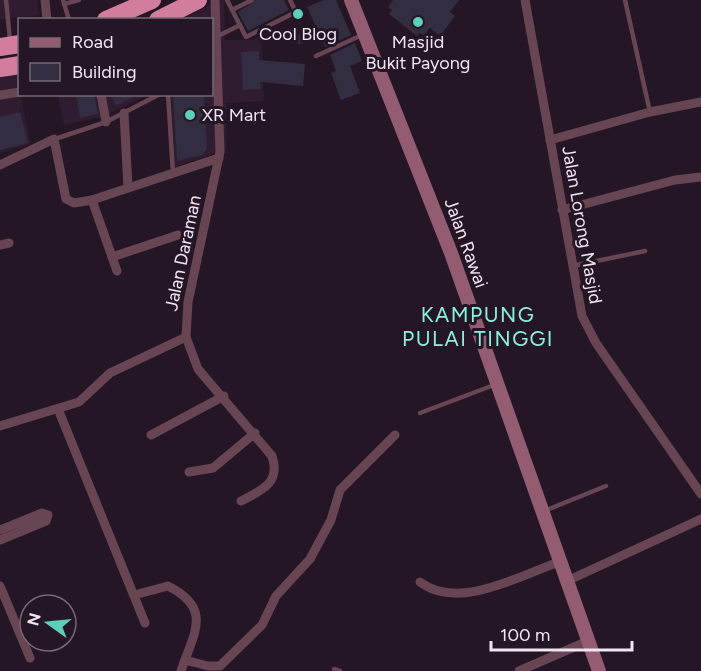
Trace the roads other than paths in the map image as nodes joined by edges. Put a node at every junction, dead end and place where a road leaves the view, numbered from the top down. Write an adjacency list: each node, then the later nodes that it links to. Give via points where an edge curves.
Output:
1 (6, 0): 24 (lane)
2 (45, 0): 15 (street)
3 (79, 0): 12 (lane)
4 (198, 0): 18 (highway)
5 (214, 0): 19 (street, Jalan Daraman)
6 (227, 0): 14 (lane)
7 (252, 0): 14 (lane)
8 (290, 0): 21 (lane, via 296,12 246,37)
9 (351, 0): 22 (main road, Jalan Rawai)
10 (525, 0): 39 (street, Jalan Lorong Masjid)
11 (625, 0): 35 (lane)
12 (64, 2): 16 (lane)
13 (142, 2): 17 (highway)
14 (232, 10): 21 (lane)
15 (47, 18)
16 (68, 18)
17 (110, 18)
18 (162, 18)
19 (212, 18)
20 (213, 23): 23 (street, Jalan Daraman)
21 (240, 26): 23 (lane)
22 (365, 34): 25 (lane); 53 (main road, Jalan Rawai, via 447,242)
23 (216, 37): 27 (street, Jalan Daraman)
24 (10, 46)
25 (316, 56)
26 (18, 65): 28 (highway)
27 (215, 66): 40 (street, Jalan Daraman)
28 (0, 68)
29 (18, 92): 30 (street)
30 (0, 95)
31 (101, 96): 37 (street)
32 (156, 96): 36 (lane)
33 (168, 96): 42 (lane)
34 (701, 102): 35 (street)
35 (650, 112): 39 (street)
36 (124, 113): 37 (lane); 44 (street)
37 (106, 122): 38 (lane)
38 (54, 139): 41 (street); 45 (street, via 66,200)
39 (550, 140): 46 (street, Jalan Lorong Masjid)
40 (219, 158): 42 (street); 52 (street, Jalan Daraman, via 188,302)
41 (0, 165)
42 (173, 173): 44 (street)
43 (701, 177): 46 (street, via 675,180)
44 (128, 188): 45 (street)
45 (92, 200): 49 (street)
46 (562, 210): 50 (street, Jalan Lorong Masjid)
47 (178, 235): 49 (street)
48 (645, 251): 50 (lane)
49 (112, 257): 51 (street)
50 (572, 266): 63 (street, Jalan Lorong Masjid, via 579,306 591,335)
51 (117, 271)
52 (186, 337): 54 (street, Jalan Daraman, via 198,369); 55 (street, via 110,373 84,398)
53 (496, 384): 56 (lane); 65 (main road, Jalan Rawai)
54 (224, 396): 58 (street, Jalan Daraman); 59 (street)
55 (58, 409): 57 (street); 73 (street)
56 (420, 413)
57 (0, 426)
58 (255, 433): 61 (street, via 213,468); 64 (street, Jalan Daraman, via 272,456 275,473 269,486)
59 (151, 435)
60 (395, 435): 77 (street, via 340,490 319,546 276,596 262,625 220,666)
61 (189, 472)
62 (606, 486): 65 (lane)
63 (701, 494)
64 (241, 501)
65 (541, 512): 69 (main road, Jalan Rawai)
66 (701, 519): 70 (street)
67 (0, 530): 68 (street, via 48,514 46,521)
68 (0, 540)
69 (559, 562): 70 (main road, Jalan Rawai); 71 (street, via 461,595 436,592)
70 (567, 581): 75 (main road, Jalan Rawai)
71 (420, 582)
72 (0, 586): 76 (street)
73 (134, 595): 74 (street); 77 (street, via 168,586 190,602 198,621)
74 (145, 623)
75 (588, 640): 79 (street); 80 (main road, Jalan Rawai)
76 (30, 658)
77 (185, 660): 78 (street)
78 (181, 671)
79 (519, 671)
80 (599, 671)

